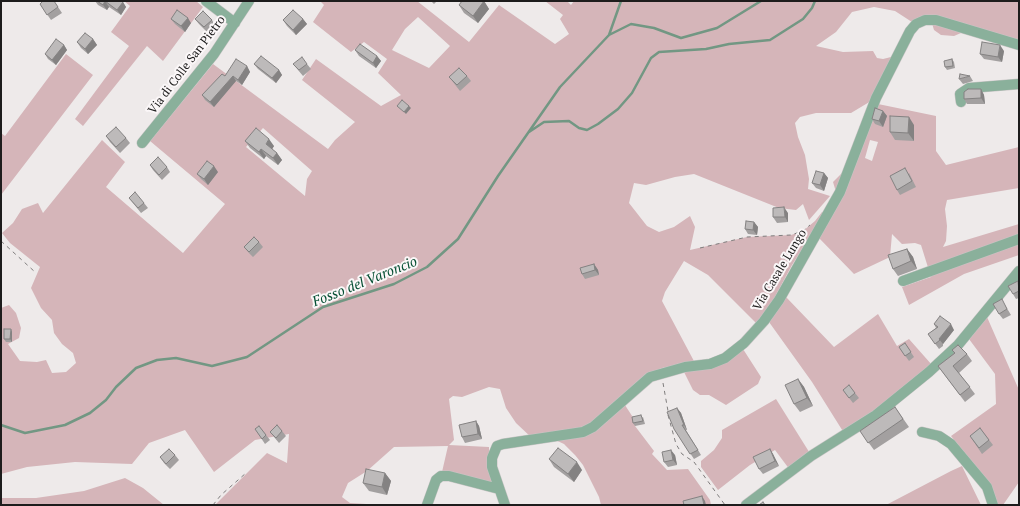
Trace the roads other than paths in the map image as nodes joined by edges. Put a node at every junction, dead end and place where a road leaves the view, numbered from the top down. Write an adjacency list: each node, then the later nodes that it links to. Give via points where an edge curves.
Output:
1 (206, 1): 3 (street)
2 (249, 1): 3 (street, Via di Colle San Pietro)
3 (234, 24): 7 (street, Via di Colle San Pietro, via 214,54)
4 (1019, 45): 12 (street, Via Casale Lungo, via 936,20 916,24 876,98 840,192 764,321 725,358 650,377 583,432 497,446 492,467)
5 (1019, 84): 6 (street, via 969,88 960,94)
6 (961, 102)
7 (142, 143)
8 (1019, 239): 10 (street)
9 (1019, 271): 15 (street, via 958,345 929,372 876,415 811,456)
10 (903, 281)
11 (922, 432): 16 (street, via 939,436 951,444 987,487)
12 (499, 489): 13 (street, via 441,476 436,480); 14 (street, Via Casale Lungo)
13 (427, 505)
14 (505, 505)
15 (746, 505)
16 (993, 505)

